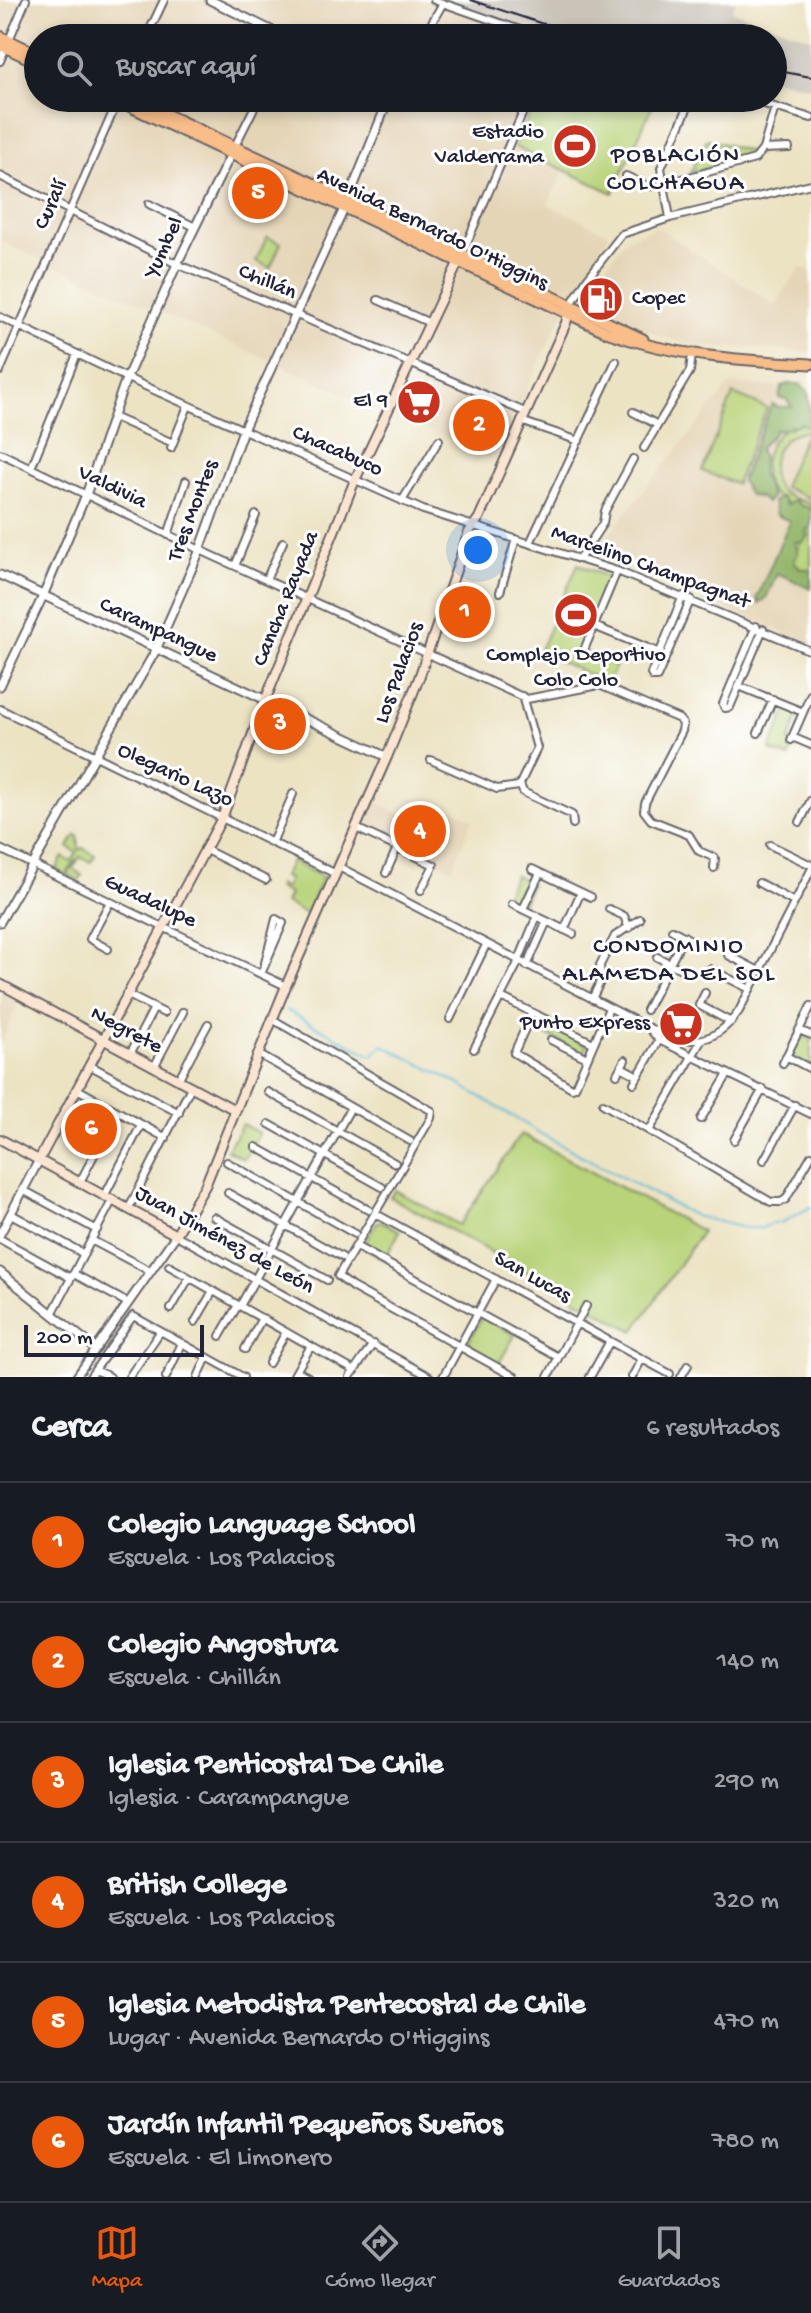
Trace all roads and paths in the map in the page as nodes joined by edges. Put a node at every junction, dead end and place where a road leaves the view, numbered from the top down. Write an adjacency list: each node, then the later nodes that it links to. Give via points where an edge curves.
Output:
1 (26, 0): 10 (street)
2 (164, 0): 6 (street)
3 (210, 0): 7 (street)
4 (434, 0): 5 (street)
5 (443, 3): 8 (street); 9 (street)
6 (153, 24)
7 (259, 24)
8 (431, 24)
9 (503, 24)
10 (4, 42): 11 (main road); 12 (main road); 13 (street)
11 (24, 49)
12 (24, 54)
13 (0, 61)
14 (787, 111): 23 (street)
15 (110, 112): 33 (street, Curalí)
16 (146, 112): 26 (main road, Avenida Bernardo O'Higgins)
17 (159, 112): 26 (main road, Avenida Bernardo O'Higgins)
18 (252, 112): 26 (street, Yumbel)
19 (383, 112): 32 (street, Tres Montes)
20 (523, 112): 36 (street, Cancha Rayada)
21 (686, 112): 29 (street, via 662,166)
22 (774, 112): 25 (street)
23 (811, 118)
24 (789, 148): 25 (street)
25 (763, 149): 29 (street, via 755,159)
26 (233, 150): 32 (main road, Avenida Bernardo O'Higgins); 35 (street, Yumbel)
27 (0, 176): 33 (street, Chillán)
28 (626, 176): 29 (street, via 647,186)
29 (664, 184): 34 (street)
30 (811, 184): 34 (street, Los Palacios)
31 (149, 204): 35 (street)
32 (346, 204): 36 (main road, Avenida Bernardo O'Higgins); 40 (street, Tres Montes)
33 (69, 210): 37 (street, Chillán); 43 (street, Curalí)
34 (670, 218): 39 (street, Los Palacios, via 619,236)
35 (195, 227): 37 (street, Yumbel)
36 (460, 258): 39 (main road, Avenida Bernardo O'Higgins); 42 (main road, Cancha Rayada)
37 (177, 264): 40 (street, Chillán); 50 (street, Yumbel)
38 (378, 300): 42 (street)
39 (569, 310): 45 (main road, Avenida Bernardo O'Higgins, via 653,346); 54 (main road, Los Palacios)
40 (295, 314): 47 (street, Chillán); 56 (street, Tres Montes)
41 (0, 317): 43 (street, Chacabuco)
42 (430, 323): 47 (main road, Cancha Rayada)
43 (18, 326): 44 (street, Chacabuco); 49 (street, Curalí)
44 (77, 354): 50 (street, Chacabuco); 62 (street)
45 (692, 354): 48 (main road, Avenida Bernardo O'Higgins); 55 (street, via 690,371)
46 (616, 361): 58 (street)
47 (411, 363): 54 (street, Chillán); 63 (main road, Cancha Rayada)
48 (811, 364)
49 (0, 371)
50 (127, 378): 51 (street, Chacabuco); 53 (street, Yumbel)
51 (188, 406): 53 (street, via 172,446); 56 (street, Chacabuco)
52 (633, 412): 55 (street)
53 (113, 417): 65 (street, Yumbel)
54 (523, 417): 58 (street, Chillán); 68 (main road, Los Palacios)
55 (656, 424): 59 (street)
56 (243, 430): 63 (street, Chacabuco); 73 (street, Tres Montes)
57 (439, 440): 66 (street)
58 (579, 441): 72 (street)
59 (644, 448)
60 (0, 453): 62 (street, Valdivia)
61 (633, 459): 74 (street)
62 (31, 468): 65 (street, Valdivia)
63 (355, 480): 66 (street, Chacabuco); 81 (main road, Cancha Rayada)
64 (186, 481): 69 (street)
65 (86, 495): 69 (street, Valdivia); 80 (street, Yumbel)
66 (402, 501): 68 (street, Chacabuco)
67 (256, 515): 75 (street)
68 (473, 526): 70 (street, Marcelino Champagnat); 88 (main road, Los Palacios)
69 (168, 535): 73 (street, Valdivia)
70 (516, 539): 72 (street, Marcelino Champagnat); 79 (street)
71 (283, 542): 78 (street)
72 (530, 543): 74 (street, Marcelino Champagnat)
73 (200, 550): 75 (street, Valdivia); 85 (street, Tres Montes)
74 (580, 558): 76 (street, Marcelino Champagnat)
75 (235, 566): 78 (street, Valdivia)
76 (617, 571): 82 (street, Marcelino Champagnat); 83 (street)
77 (0, 575): 80 (street, Carampangue)
78 (266, 580): 81 (street, Valdivia)
79 (500, 592)
80 (43, 596): 85 (street, Carampangue); 90 (street, Yumbel)
81 (307, 598): 88 (street, Valdivia); 95 (main road, Cancha Rayada)
82 (687, 598): 84 (street, Marcelino Champagnat); 89 (street); 89 (street, via 655,678 651,674)
83 (594, 626): 86 (street); 89 (street)
84 (760, 628): 87 (street, Marcelino Champagnat); 91 (street); 91 (street, via 725,708)
85 (156, 650): 95 (street, Carampangue); 100 (street, Tres Montes)
86 (584, 650)
87 (811, 651)
88 (428, 653): 92 (street, Valdivia); 101 (main road, Los Palacios)
89 (660, 653)
90 (0, 686)
91 (739, 686): 93 (street)
92 (522, 696): 103 (street, via 537,748); 116 (street, via 599,685 679,719 682,731 644,811 651,820 691,837 699,851 715,858)
93 (773, 699): 97 (street); 98 (street)
94 (810, 699): 97 (street)
95 (265, 701): 101 (street, Carampangue); 106 (main road, Cancha Rayada)
96 (0, 709): 100 (street, Olegario Lazo)
97 (803, 712): 99 (street, via 792,739)
98 (758, 733)
99 (811, 745)
100 (93, 757): 106 (street, Olegario Lazo); 115 (street, Tres Montes)
101 (387, 757): 109 (main road, Los Palacios)
102 (431, 760): 103 (street, via 497,789)
103 (520, 784): 108 (street, via 523,792 572,815)
104 (293, 794): 110 (street)
105 (810, 803): 107 (street)
106 (222, 818): 110 (street, Olegario Lazo); 114 (main road, Cancha Rayada)
107 (800, 822)
108 (573, 824)
109 (356, 828): 112 (street); 119 (main road, Los Palacios)
110 (272, 843): 119 (street, Olegario Lazo)
111 (770, 845): 117 (street)
112 (397, 848): 120 (street); 124 (street, via 434,865)
113 (0, 849): 115 (street, Guadalupe)
114 (204, 849): 122 (street); 136 (main road, Cancha Rayada)
115 (31, 865): 127 (street, Guadalupe); 135 (street, Tres Montes)
116 (714, 868)
117 (811, 868): 128 (street)
118 (532, 869): 121 (street)
119 (338, 871): 144 (street, Olegario Lazo); 160 (main road, Los Palacios)
120 (386, 873)
121 (540, 873): 125 (street); 130 (street)
122 (266, 880)
123 (759, 883): 128 (street)
124 (421, 890)
125 (581, 892): 126 (street); 138 (street)
126 (591, 897)
127 (110, 902): 136 (street, Guadalupe); 146 (street, via 90,939)
128 (794, 902): 156 (street)
129 (512, 904): 130 (street)
130 (523, 909): 132 (street)
131 (609, 909): 137 (street, via 624,916)
132 (537, 916): 134 (street); 149 (street)
133 (640, 919): 137 (street)
134 (547, 921): 138 (street); 152 (street)
135 (0, 922)
136 (162, 927): 157 (street, Guadalupe); 163 (main road, Cancha Rayada)
137 (629, 928): 142 (street)
138 (564, 930): 140 (street)
139 (672, 930): 141 (street)
140 (573, 934)
141 (684, 936): 143 (street); 151 (street)
142 (612, 941): 145 (street); 153 (street)
143 (696, 943)
144 (486, 945): 149 (street, Olegario Lazo); 173 (street)
145 (623, 946)
146 (108, 949)
147 (728, 955): 156 (street)
148 (657, 957): 151 (street)
149 (518, 962): 152 (street, Olegario Lazo); 164 (street)
150 (265, 963): 150 (street, via 283,923 276,919 265,956); 157 (street)
151 (670, 963): 155 (street); 175 (street)
152 (527, 966): 165 (street, Olegario Lazo)
153 (599, 969): 158 (street); 165 (street, via 601,980)
154 (710, 969): 161 (street)
155 (683, 970)
156 (759, 971): 161 (street)
157 (261, 974): 160 (street, Guadalupe)
158 (609, 974)
159 (0, 984): 180 (main road, Negrete)
160 (286, 986): 172 (main road, Los Palacios)
161 (750, 989): 174 (street)
162 (705, 993): 174 (street, via 699,1005)
163 (126, 994): 167 (street); 180 (main road, Cancha Rayada)
164 (501, 997): 171 (street); 185 (street)
165 (592, 999): 168 (street, Olegario Lazo)
166 (811, 1006): 178 (street)
167 (154, 1008): 170 (street); 186 (street)
168 (609, 1008): 175 (street, Olegario Lazo); 184 (street)
169 (183, 1012): 191 (street)
170 (164, 1013)
171 (532, 1013): 184 (street); 189 (street, via 515,1055 572,1088)
172 (272, 1019): 187 (main road, Los Palacios); 231 (street, via 432,1111)
173 (450, 1019)
174 (731, 1022): 183 (street)
175 (640, 1023): 177 (street, Olegario Lazo)
176 (208, 1024): 195 (street)
177 (649, 1028): 182 (street); 183 (street, via 678,1039)
178 (799, 1030): 179 (street); 193 (street, via 784,1059)
179 (811, 1035)
180 (103, 1039): 186 (main road, Negrete); 190 (main road, Cancha Rayada)
181 (551, 1040): 189 (street)
182 (659, 1040): 188 (street); 192 (street, via 636,1080)
183 (702, 1040): 188 (street)
184 (593, 1043): 189 (street)
185 (474, 1049)
186 (130, 1054): 191 (main road, Negrete)
187 (258, 1054): 202 (street); 203 (main road, Los Palacios)
188 (693, 1055): 194 (street); 210 (street)
189 (587, 1058)
190 (89, 1065): 197 (main road, Cancha Rayada); 205 (street)
191 (154, 1067): 195 (main road, Negrete)
192 (621, 1067)
193 (811, 1069)
194 (728, 1074): 198 (street); 207 (street)
195 (178, 1080): 196 (main road, Negrete)
196 (191, 1087): 203 (main road, Negrete); 205 (street)
197 (77, 1089): 204 (street); 219 (main road, Cancha Rayada)
198 (763, 1089): 201 (street); 214 (street)
199 (268, 1092): 211 (street)
200 (603, 1104): 210 (street)
201 (795, 1105): 206 (street); 220 (street)
202 (350, 1109): 211 (street); 215 (street)
203 (235, 1110): 237 (main road, Los Palacios, via 205,1186)
204 (117, 1111): 209 (street); 224 (street)
205 (179, 1113): 212 (street)
206 (811, 1114)
207 (701, 1119)
208 (269, 1124): 217 (street)
209 (141, 1125): 212 (street); 228 (street)
210 (649, 1131): 218 (street, via 776,1203 786,1199)
211 (339, 1132): 217 (street); 222 (street)
212 (166, 1138): 230 (street)
213 (0, 1139): 219 (main road, Juan Jiménez de León)
214 (734, 1140)
215 (410, 1141)
216 (256, 1147): 223 (street, San Lucas)
217 (326, 1155): 223 (street); 225 (street)
218 (811, 1156)
219 (39, 1160): 224 (main road, Juan Jiménez de León); 226 (street, Cancha Rayada)
220 (764, 1160)
221 (227, 1162): 229 (street)
222 (395, 1163)
223 (313, 1179): 229 (street); 231 (street, San Lucas)
224 (80, 1182): 228 (main road, Juan Jiménez de León)
225 (382, 1187)
226 (23, 1190): 232 (street, Cancha Rayada); 235 (street)
227 (228, 1193): 234 (street)
228 (109, 1197): 230 (main road, Juan Jiménez de León); 235 (street)
229 (299, 1202): 234 (street); 236 (street)
230 (129, 1208): 237 (main road, Juan Jiménez de León)
231 (373, 1212): 240 (street); 249 (street, San Lucas)
232 (11, 1214): 238 (street, Cancha Rayada); 242 (street)
233 (214, 1217): 241 (street)
234 (286, 1226): 241 (street); 243 (street)
235 (97, 1230): 239 (street)
236 (355, 1234)
237 (176, 1235): 245 (street, Los Palacios); 251 (street, Juan Jiménez de León)
238 (0, 1236): 247 (street)
239 (91, 1240): 242 (street); 245 (street)
240 (357, 1247): 257 (street); 269 (street, via 338,1276)
241 (272, 1250): 250 (street); 251 (street)
242 (84, 1254): 247 (street)
243 (342, 1257)
244 (169, 1266): 248 (street)
245 (150, 1271): 253 (street, Los Palacios)
246 (0, 1272): 258 (street)
247 (73, 1276): 253 (street); 258 (street)
248 (189, 1278): 252 (street); 256 (street)
249 (496, 1279): 257 (street); 261 (street, San Lucas)
250 (327, 1280)
251 (254, 1281): 254 (street); 267 (street, Juan Jiménez de León)
252 (213, 1291): 254 (street); 260 (street)
253 (128, 1303): 270 (street, Los Palacios)
254 (239, 1305): 259 (street); 264 (street)
255 (586, 1306): 261 (street)
256 (171, 1309)
257 (478, 1313): 269 (street); 273 (street)
258 (52, 1314): 270 (street)
259 (262, 1318): 263 (street); 271 (street)
260 (195, 1322)
261 (577, 1323): 265 (street, San Lucas); 273 (street)
262 (160, 1332): 266 (street); 278 (street, via 133,1316); 284 (street)
263 (286, 1332): 268 (street); 275 (street)
264 (220, 1336)
265 (610, 1341): 274 (street, San Lucas); 293 (street)
266 (182, 1343): 272 (street); 285 (street)
267 (373, 1344): 279 (street); 289 (street, Juan Jiménez de León)
268 (311, 1346): 277 (street); 279 (street)
269 (460, 1346): 290 (street); 291 (street)
270 (96, 1349): 282 (street, Los Palacios)
271 (245, 1349)
272 (207, 1357): 281 (street); 286 (street)
273 (558, 1357): 292 (street)
274 (642, 1359): 280 (street, San Lucas); 294 (street)
275 (269, 1363)
276 (688, 1365): 295 (street)
277 (296, 1373): 288 (street)
278 (93, 1374): 283 (street)
279 (352, 1374)
280 (670, 1374)
281 (233, 1375): 287 (street)
282 (76, 1377)
283 (110, 1377)
284 (129, 1377)
285 (166, 1377)
286 (198, 1377)
287 (243, 1377)
288 (308, 1377)
289 (430, 1377)
290 (443, 1377)
291 (515, 1377)
292 (548, 1377)
293 (590, 1377)
294 (632, 1377)
295 (681, 1377)

